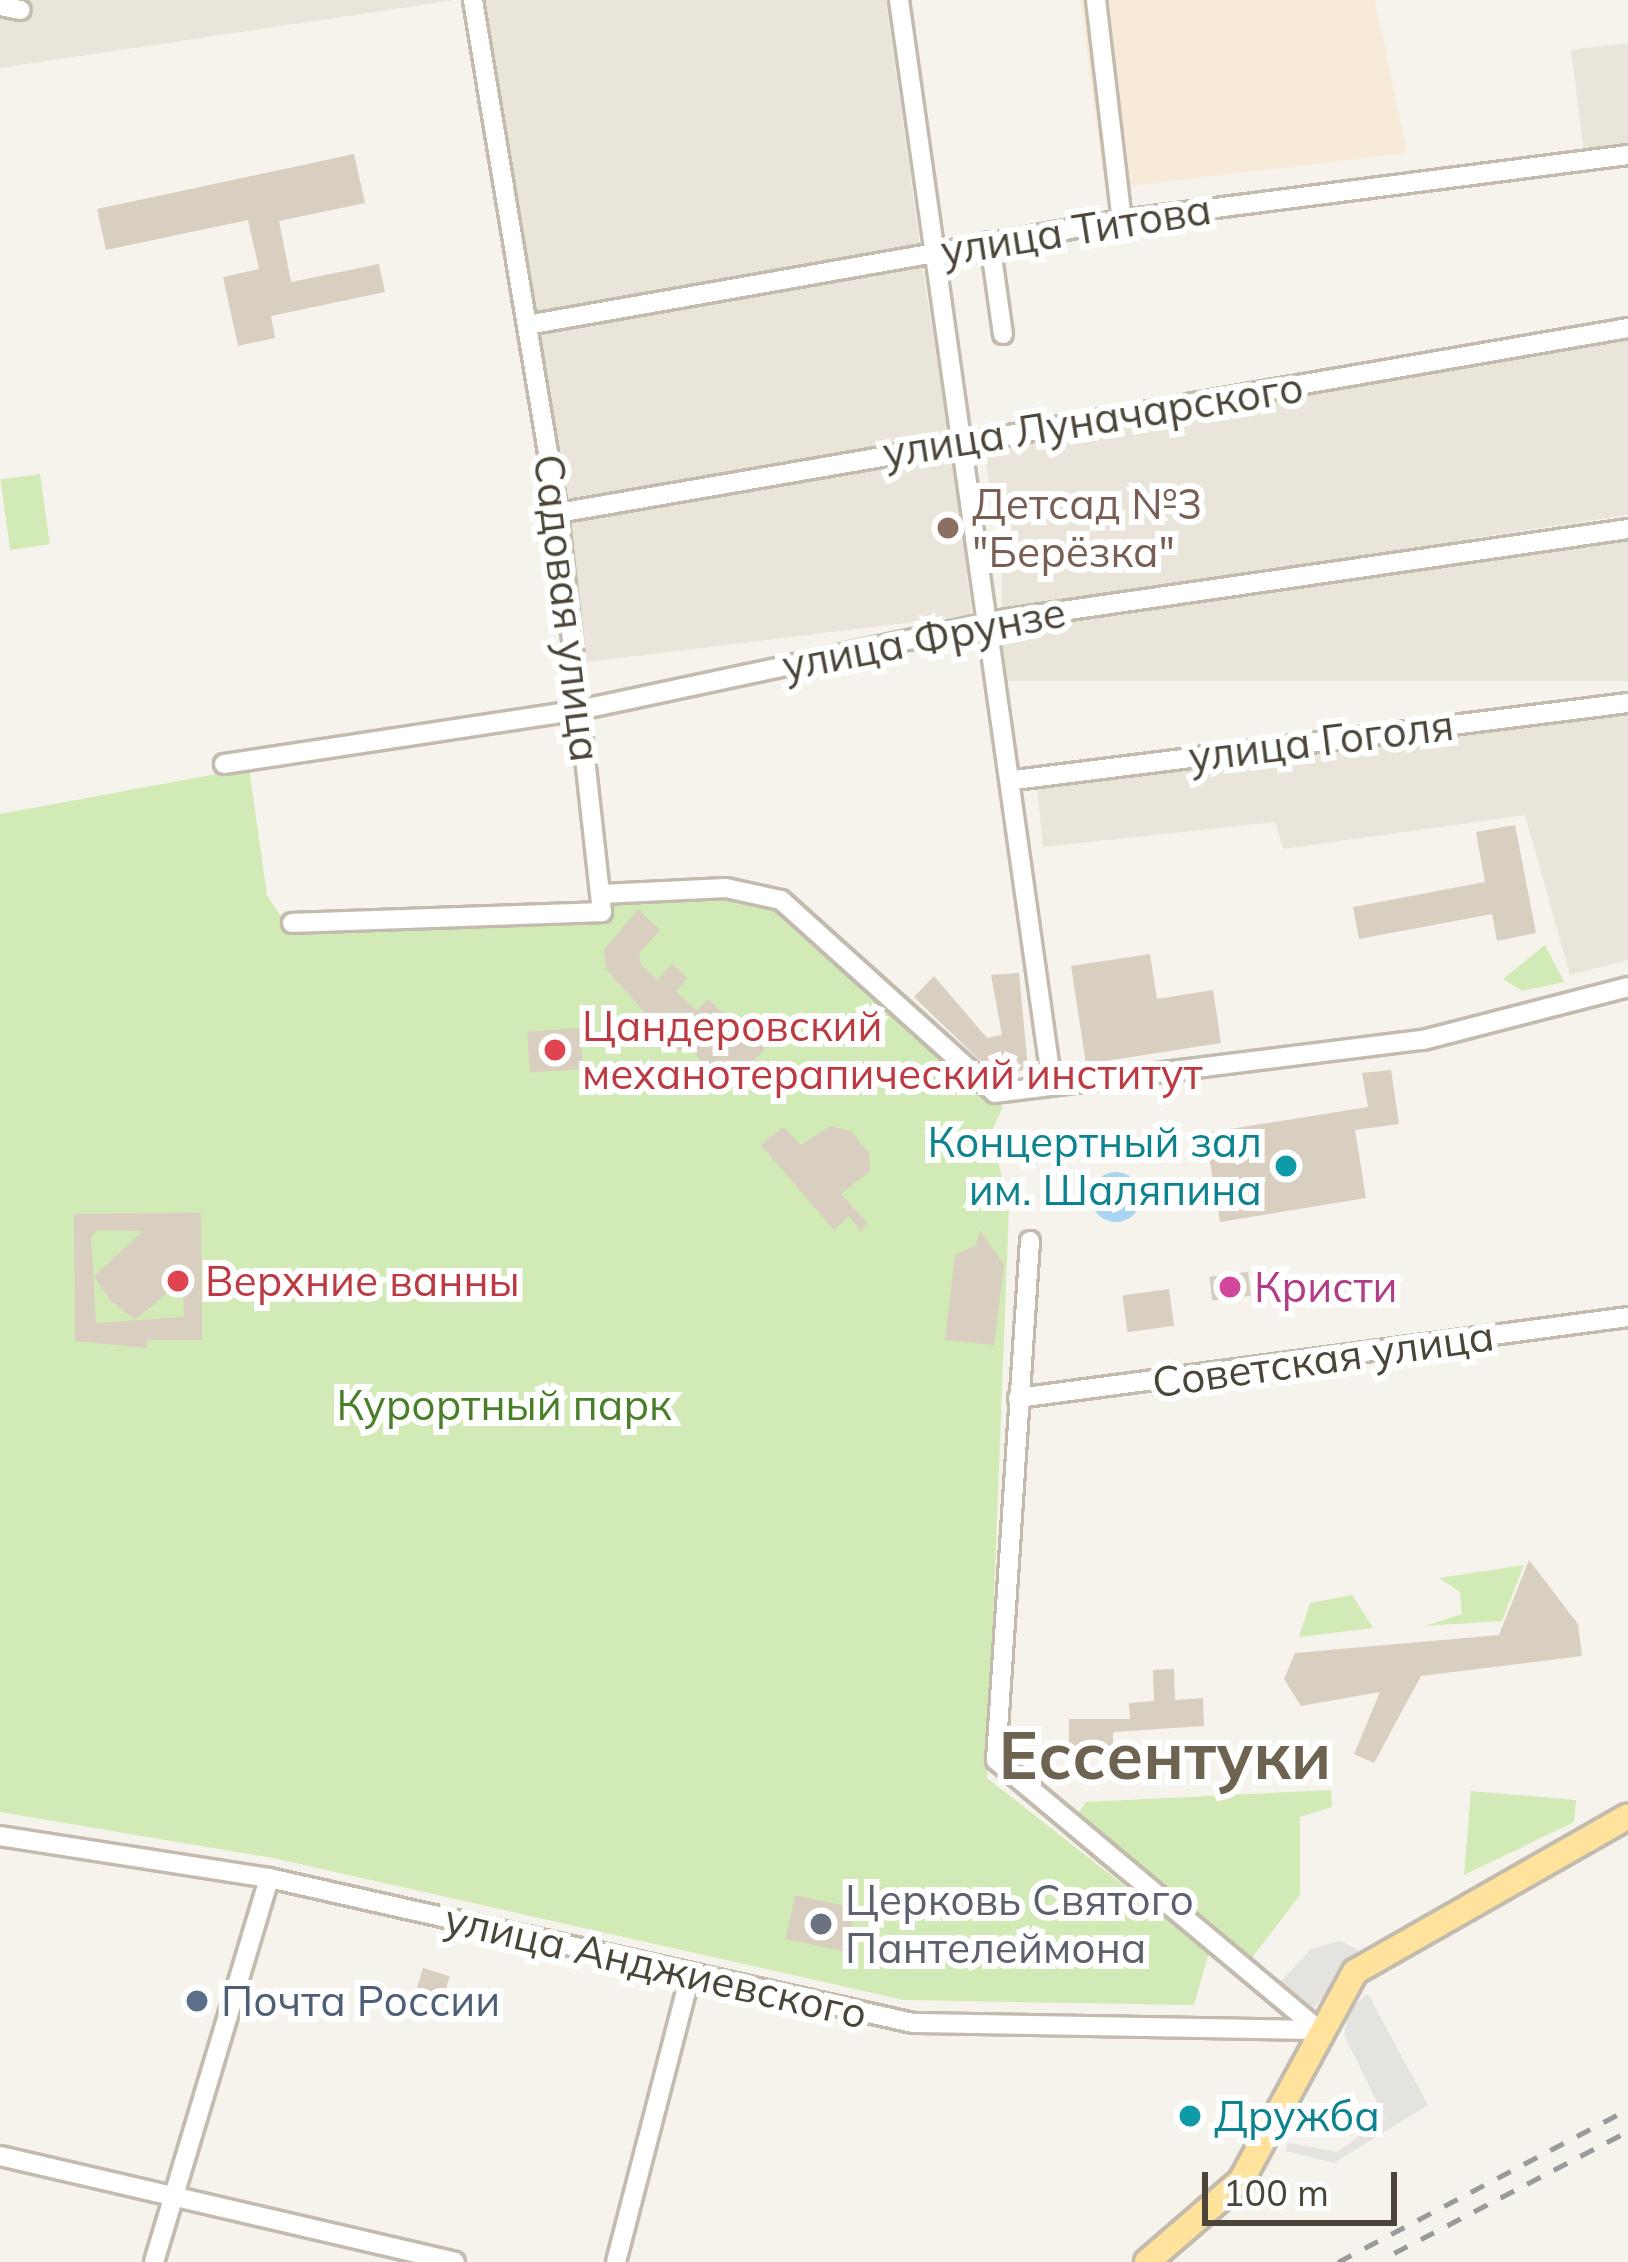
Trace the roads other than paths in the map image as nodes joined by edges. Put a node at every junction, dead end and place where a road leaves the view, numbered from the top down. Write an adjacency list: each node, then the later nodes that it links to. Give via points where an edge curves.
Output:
1 (473, 0): 10 (street, Садовая улица)
2 (899, 0): 9 (street)
3 (1096, 0): 7 (street)
4 (0, 6): 5 (street)
5 (21, 10)
6 (1628, 155): 7 (street, улица Титова)
7 (1122, 220): 8 (street, улица Титова)
8 (990, 242): 9 (street, улица Титова); 12 (street)
9 (935, 251): 10 (street, улица Титова); 13 (street)
10 (527, 325): 14 (street, Садовая улица)
11 (1628, 328): 13 (street, улица Луначарского)
12 (1003, 334)
13 (968, 440): 14 (street, улица Луначарского); 16 (street)
14 (558, 512): 18 (street, Садовая улица)
15 (1628, 529): 16 (street, улица Фрунзе)
16 (991, 622): 18 (street, улица Фрунзе); 20 (street)
17 (1628, 703): 20 (street, улица Гоголя)
18 (579, 710): 19 (street, улица Фрунзе); 21 (street, Садовая улица)
19 (224, 764)
20 (1015, 780): 24 (street)
21 (602, 895): 22 (street, via 596,912); 24 (street, via 726,888 782,900 995,1093)
22 (292, 923)
23 (1628, 987): 24 (street, via 1438,1037)
24 (1052, 1085)
25 (1030, 1241): 27 (street)
26 (1628, 1317): 27 (street, Советская улица)
27 (1018, 1398): 32 (street, via 996,1760)
28 (1628, 1816): 32 (main road, via 1393,1943 1355,1972)
29 (0, 1836): 30 (street, улица Анджиевского)
30 (269, 1879): 31 (street, улица Анджиевского); 34 (street)
31 (690, 1975): 32 (street, улица Анджиевского, via 913,2023); 37 (street)
32 (1319, 2030): 38 (main road, via 1241,2181)
33 (0, 2156): 34 (street)
34 (170, 2195): 35 (street); 36 (street)
35 (154, 2262)
36 (455, 2262)
37 (616, 2262)
38 (1147, 2262)

